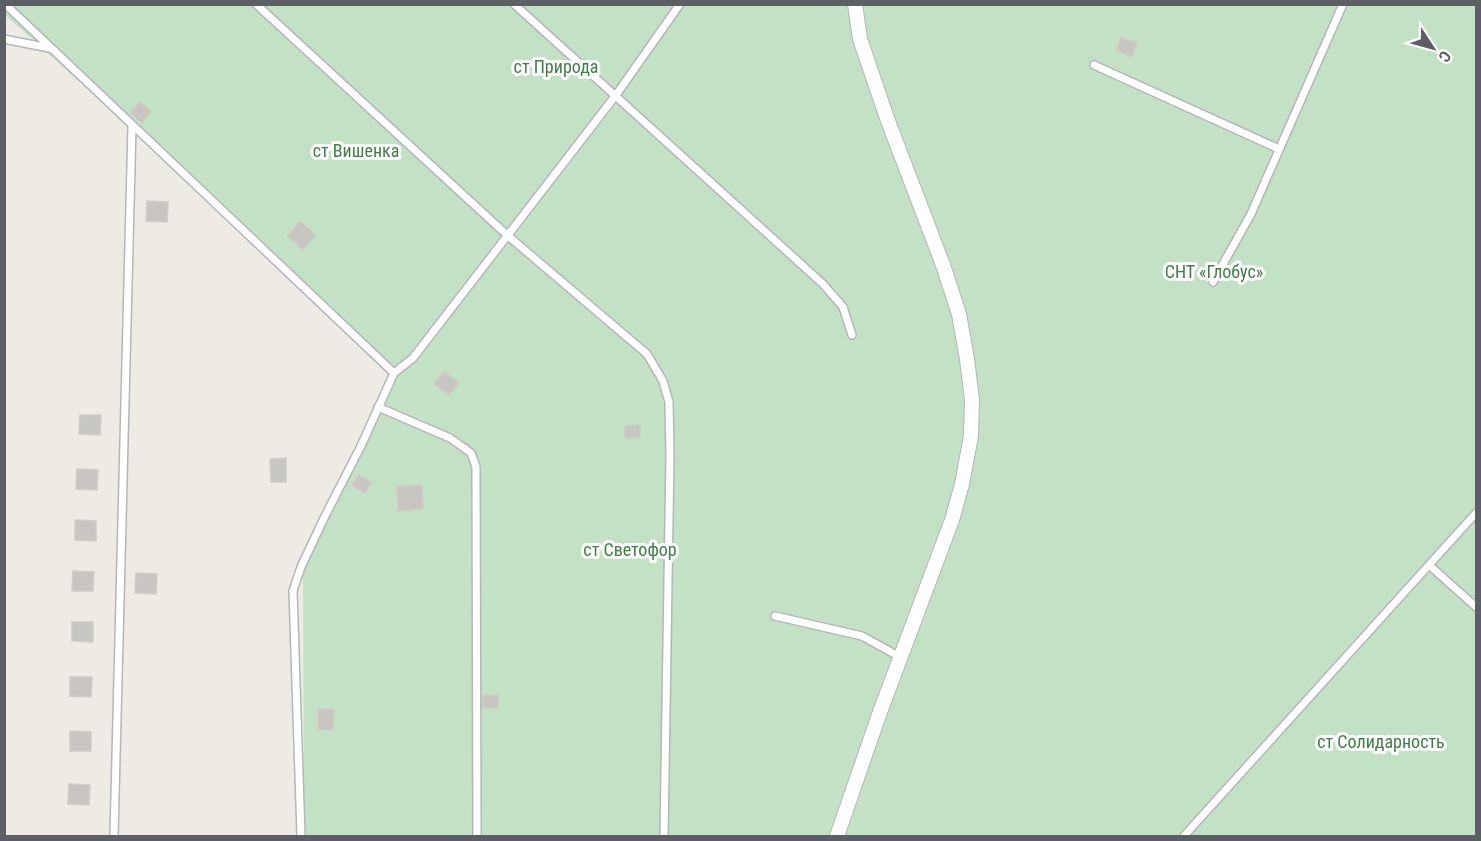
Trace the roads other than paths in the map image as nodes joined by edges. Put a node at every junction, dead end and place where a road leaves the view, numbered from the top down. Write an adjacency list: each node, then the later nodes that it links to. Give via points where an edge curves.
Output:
1 (4, 4): 8 (lane)
2 (256, 4): 13 (lane)
3 (514, 4): 10 (lane)
4 (680, 4): 10 (lane)
5 (855, 4): 22 (street, via 860,39 959,314 972,400 971,436 952,520)
6 (1343, 4): 12 (lane)
7 (4, 39): 8 (lane)
8 (50, 48): 11 (lane)
9 (1094, 64): 12 (lane)
10 (616, 95): 13 (lane); 15 (lane, via 823,284 843,307)
11 (132, 126): 16 (lane); 23 (lane)
12 (1279, 149): 14 (lane, via 1251,214)
13 (507, 235): 16 (lane, via 413,358); 26 (lane, via 647,354 663,381 669,402)
14 (1213, 282)
15 (852, 335)
16 (394, 373): 17 (lane)
17 (378, 407): 24 (lane, via 300,567 293,591); 25 (lane, via 450,438 471,453 476,467)
18 (1476, 513): 19 (lane)
19 (1429, 565): 20 (lane); 28 (lane)
20 (1476, 607)
21 (775, 616): 22 (lane, via 862,636)
22 (900, 657): 27 (street)
23 (114, 837)
24 (301, 837)
25 (477, 837)
26 (664, 837)
27 (837, 837)
28 (1184, 837)

